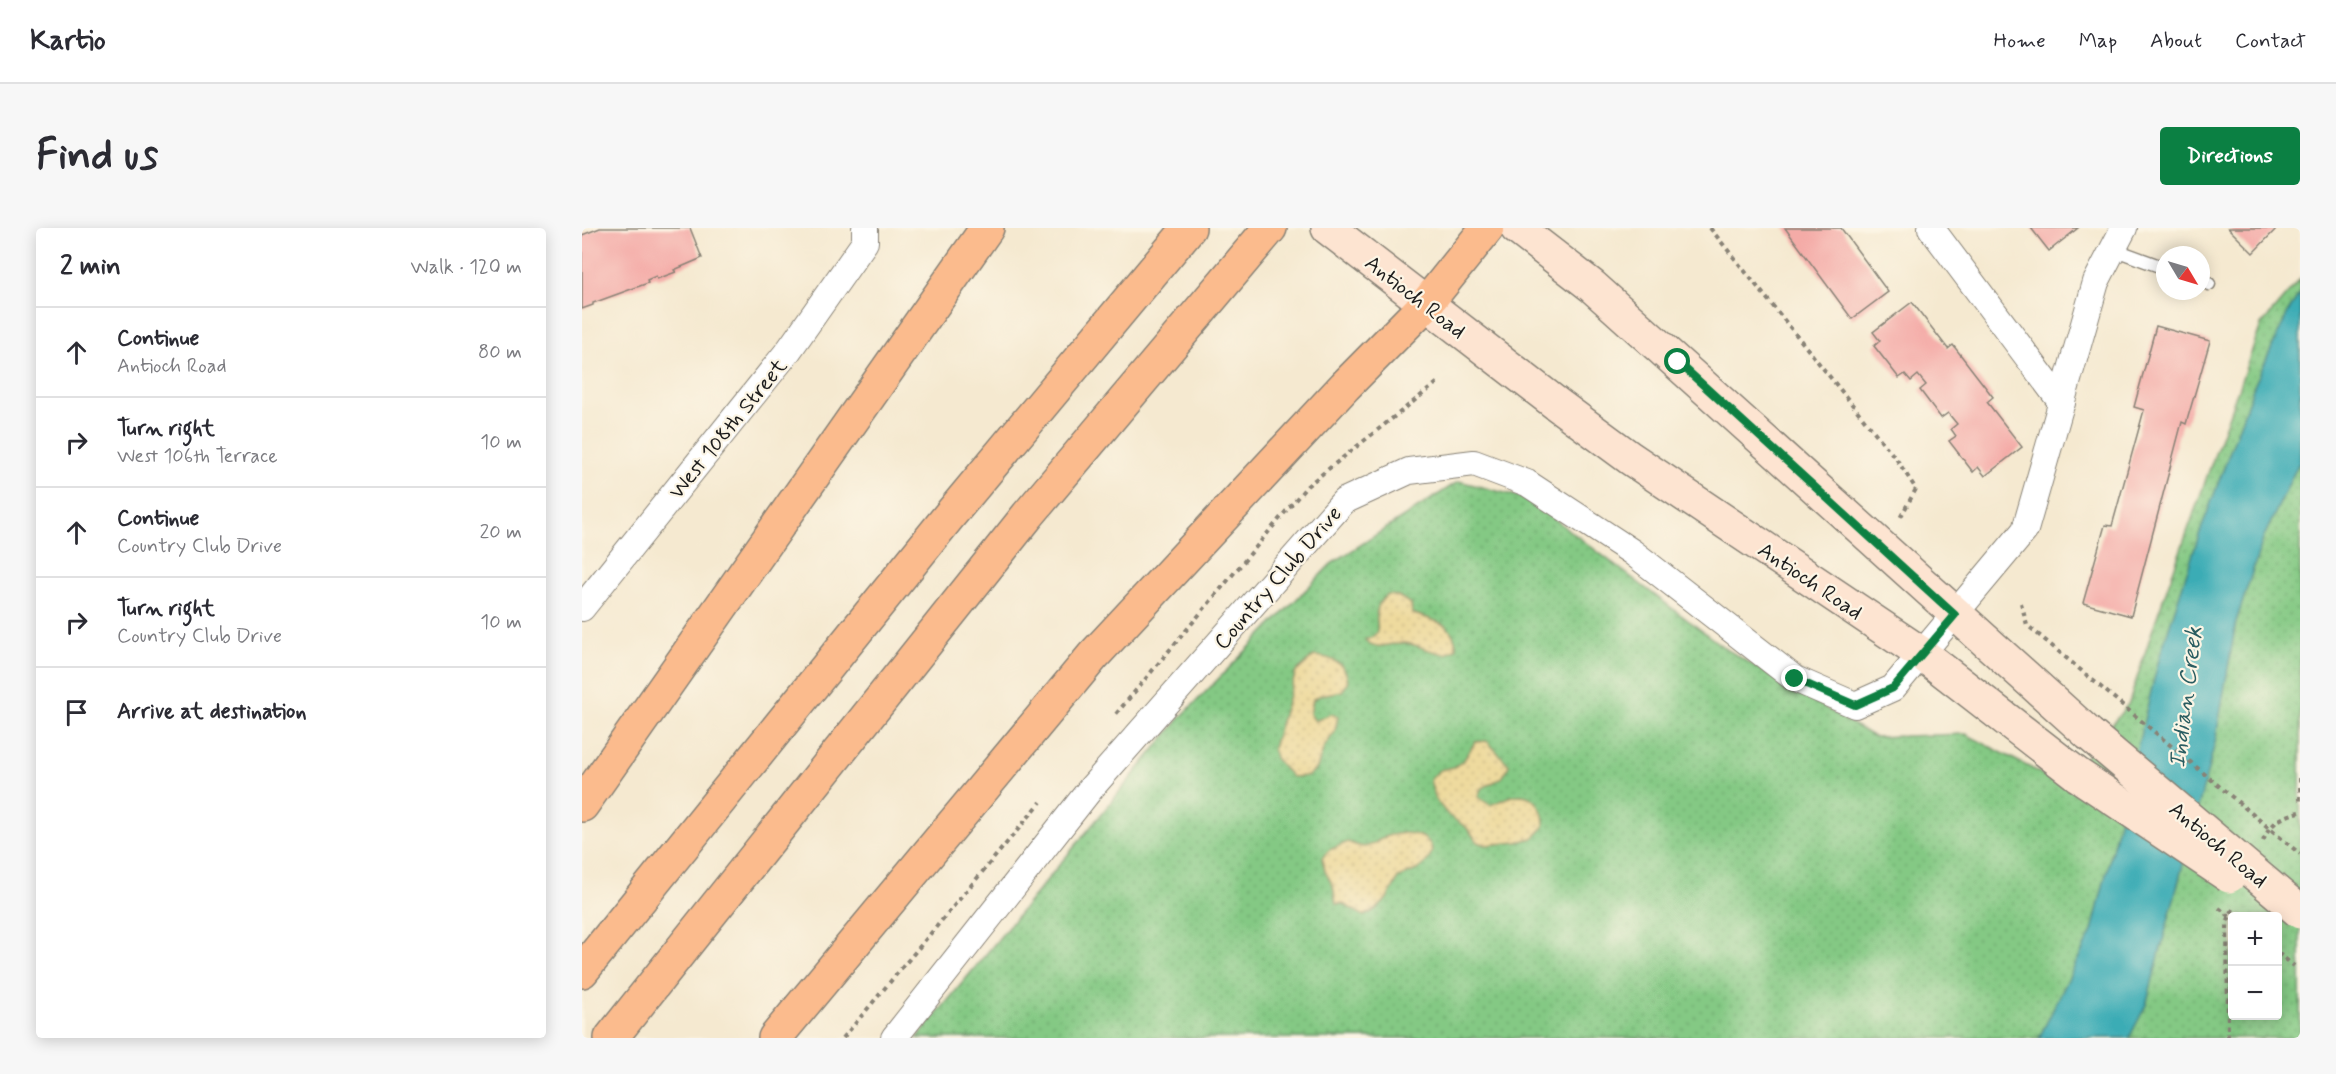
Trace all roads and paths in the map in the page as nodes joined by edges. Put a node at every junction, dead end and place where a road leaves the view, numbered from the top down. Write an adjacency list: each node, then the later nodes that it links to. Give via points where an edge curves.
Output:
1 (987, 228): 20 (highway)
2 (1189, 228): 30 (highway, via 941,525)
3 (1270, 228): 31 (highway, via 1028,515)
4 (1328, 228): 12 (main road, Antioch Road)
5 (1487, 228): 12 (highway)
6 (1518, 228): 17 (main road, Antioch Road, via 1592,286)
7 (1710, 228): 14 (path, via 1897,460 1916,489)
8 (1931, 228): 13 (street)
9 (865, 235): 16 (street, West 108th Street, via 789,350)
10 (2119, 238): 11 (lane); 13 (street, Country Club Drive, via 2096,282)
11 (2156, 262)
12 (1426, 304): 18 (main road, Antioch Road, via 1630,458); 32 (highway, via 1093,656)
13 (2062, 403): 17 (street, Country Club Drive, via 2025,530)
14 (1900, 518)
15 (2021, 603): 23 (path, via 2027,625)
16 (582, 608)
17 (1955, 615): 18 (street, Country Club Drive); 25 (main road, Antioch Road, bridge)
18 (1922, 654): 27 (main road, Antioch Road, bridge, via 2078,775); 33 (street, Country Club Drive, via 1893,688 1855,705 1795,679 1632,552 1527,483 1474,463 1409,471 1344,501 1092,787)
19 (2300, 778): 21 (path)
20 (582, 805)
21 (2300, 805)
22 (2300, 812): 23 (path, via 2282,816)
23 (2269, 828): 24 (path)
24 (2300, 854)
25 (2300, 912)
26 (2227, 922): 34 (path)
27 (2300, 922)
28 (2282, 957): 29 (path)
29 (2294, 966)
30 (582, 970)
31 (611, 1038)
32 (774, 1038)
33 (894, 1038)
34 (2228, 1038)

